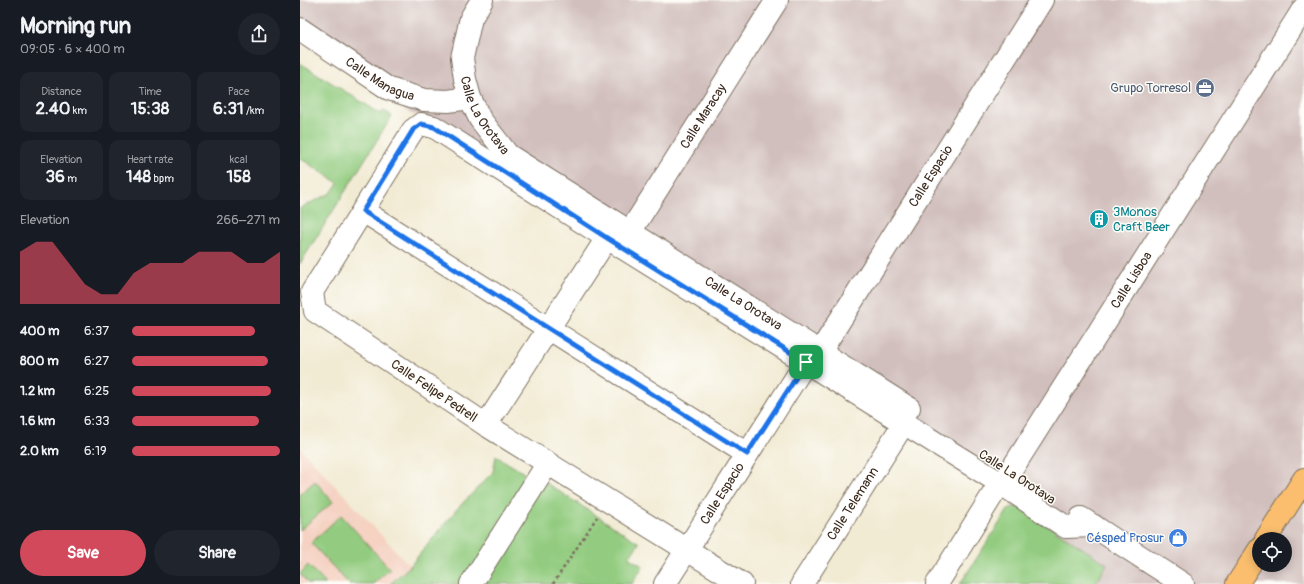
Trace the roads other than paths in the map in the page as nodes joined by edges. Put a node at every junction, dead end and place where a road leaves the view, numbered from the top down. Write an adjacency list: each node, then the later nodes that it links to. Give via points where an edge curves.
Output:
1 (482, 0): 6 (street, Calle La Orotava, via 471,18 462,58)
2 (776, 0): 8 (street, Calle Maracay)
3 (1042, 0): 11 (street, Calle Espacio)
4 (1304, 8): 16 (street, Calle Lisboa)
5 (300, 29): 6 (street, Calle Managua, via 389,89 424,100 448,101)
6 (470, 98): 8 (street, Calle La Orotava, via 480,119 508,155)
7 (363, 211): 9 (street, Calle Felipe Pedrell, via 413,130 421,124 434,127); 10 (street); 13 (street, Calle Felipe Pedrell, via 312,292 315,311)
8 (630, 232): 11 (street, Calle La Orotava)
9 (607, 238): 10 (street); 11 (street)
10 (548, 328): 13 (street); 14 (street)
11 (813, 357): 12 (street); 14 (street, Calle Espacio); 16 (street, Calle La Orotava)
12 (904, 423): 16 (street); 24 (street, Calle Telemann)
13 (486, 425): 15 (street, Calle Felipe Pedrell)
14 (747, 454): 19 (street, Calle Espacio)
15 (548, 463): 19 (street, Calle Felipe Pedrell); 21 (street)
16 (1005, 478): 25 (street, Calle Lisboa); 26 (street, via 1066,527 1094,526)
17 (1304, 479): 18 (main road)
18 (1270, 532)
19 (687, 549): 22 (street, Calle Espacio); 23 (street, Calle Felipe Pedrell)
20 (1252, 561): 27 (main road)
21 (471, 584)
22 (665, 584)
23 (742, 584)
24 (802, 584)
25 (937, 584)
26 (1183, 584)
27 (1237, 584)

